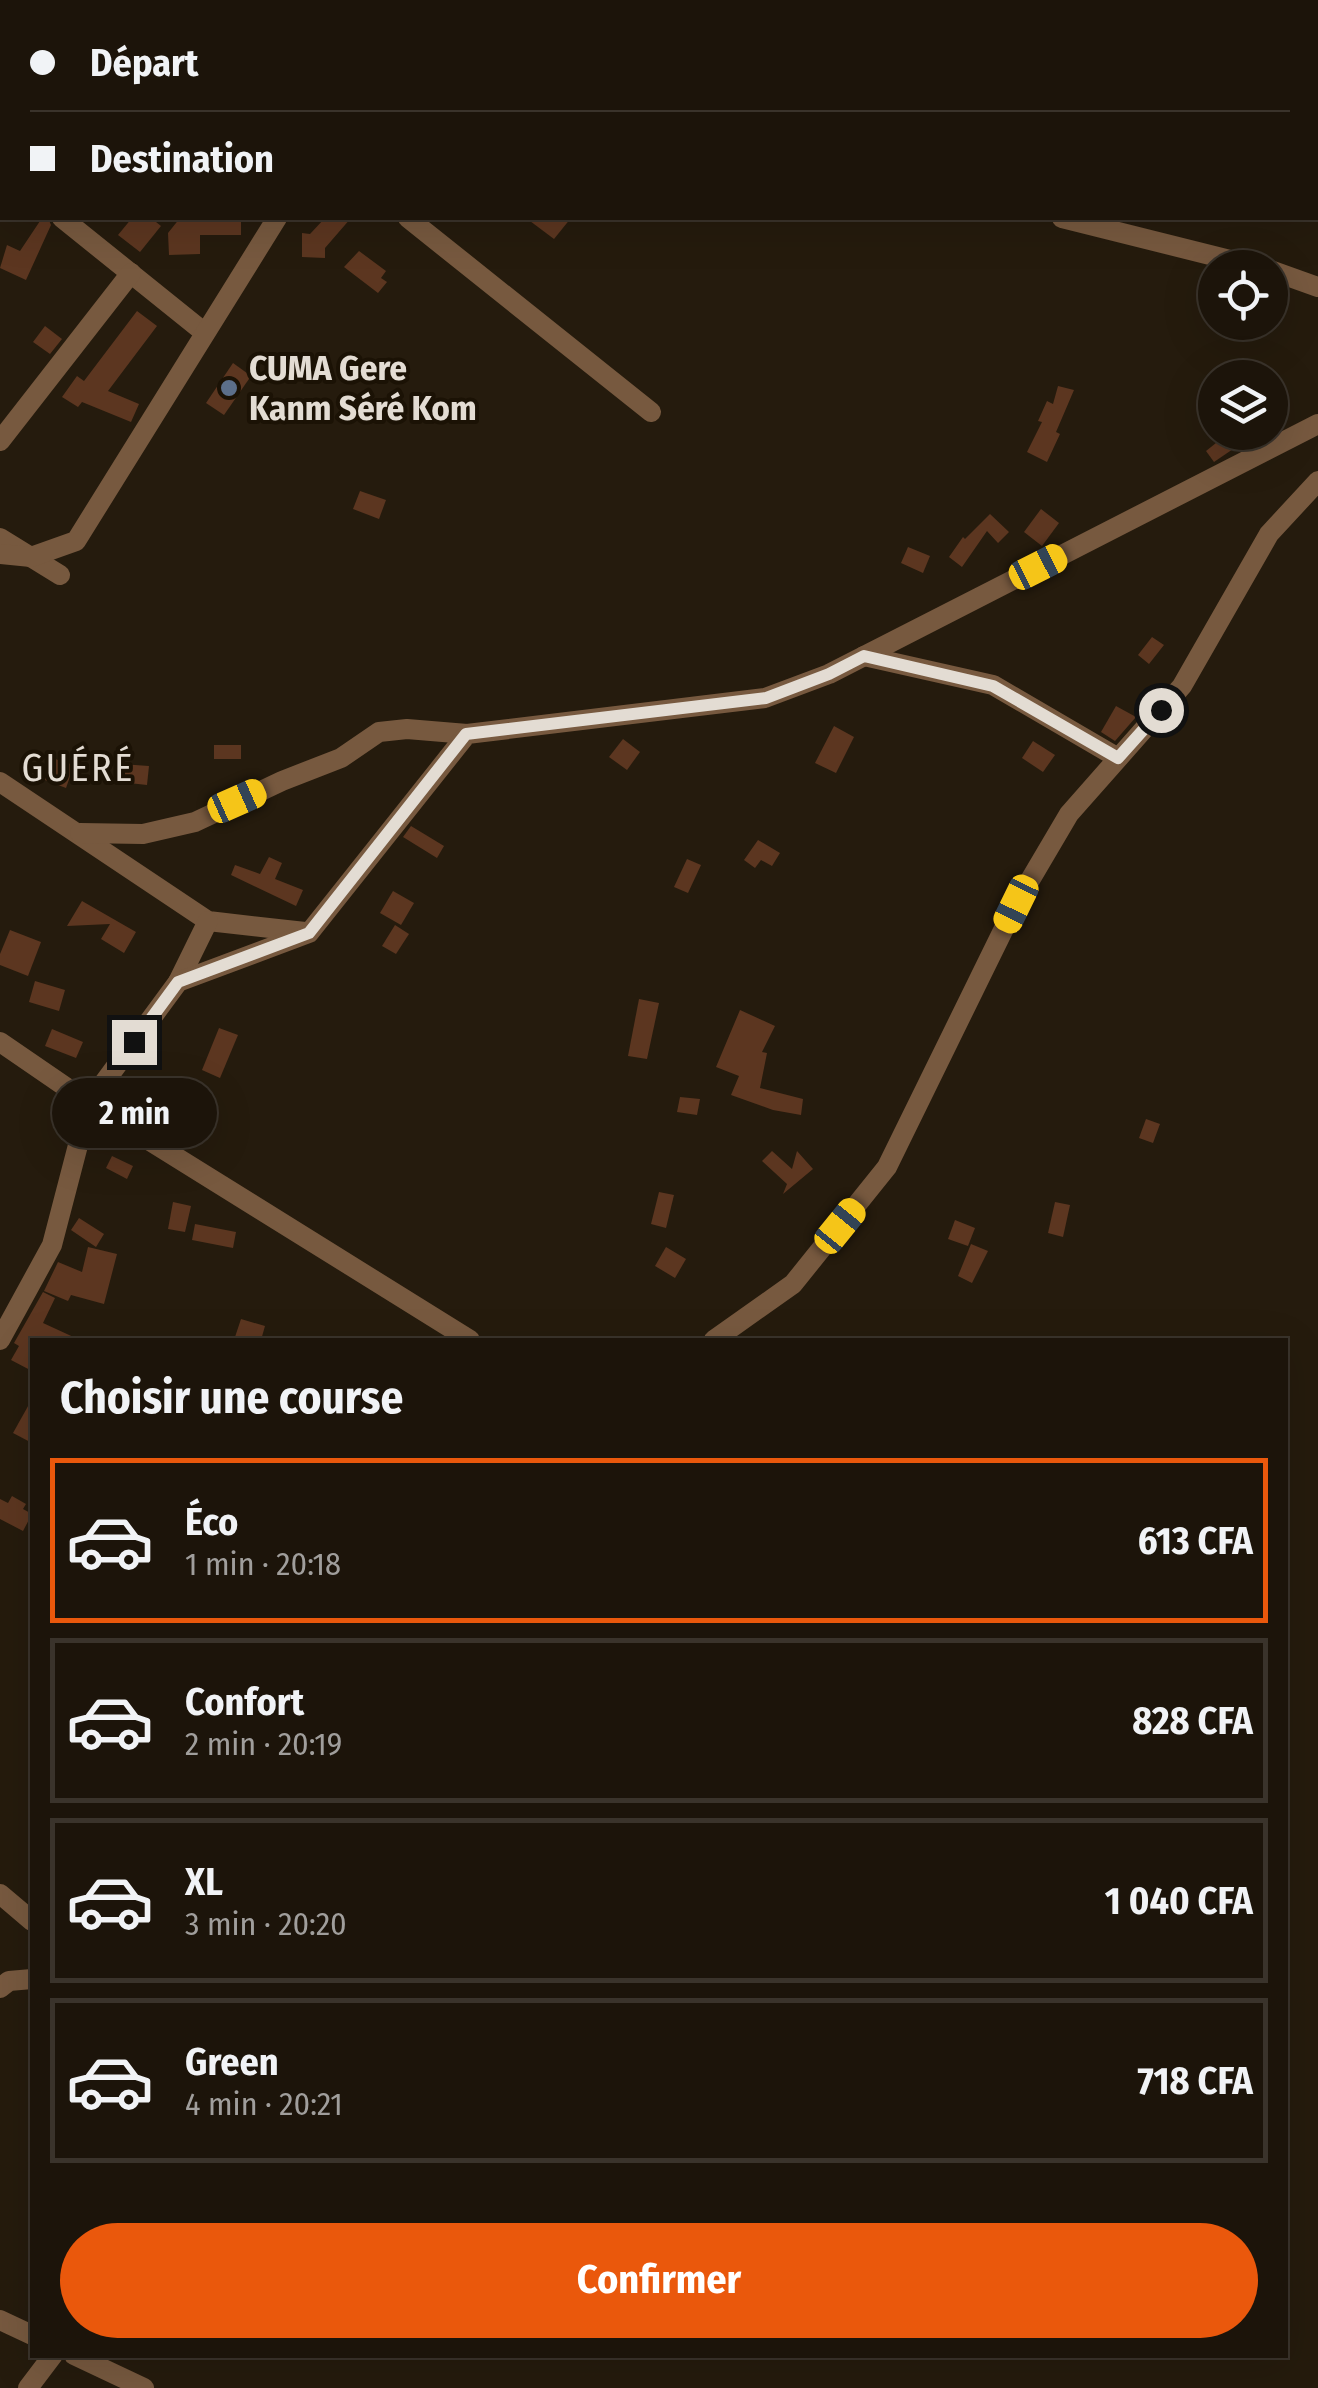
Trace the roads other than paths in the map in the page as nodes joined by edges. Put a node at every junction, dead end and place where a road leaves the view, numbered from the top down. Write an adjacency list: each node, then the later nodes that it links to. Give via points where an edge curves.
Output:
1 (65, 220): 6 (street)
2 (276, 220): 9 (street)
3 (411, 220): 10 (street)
4 (1070, 220): 5 (street)
5 (1198, 252)
6 (131, 273): 9 (street); 12 (street)
7 (1288, 276): 8 (street)
8 (1318, 287)
9 (205, 332): 16 (street, via 76,541)
10 (651, 412)
11 (1318, 424): 18 (street)
12 (0, 441)
13 (1318, 481): 20 (street, via 1270,534 1182,686)
14 (0, 538): 16 (street)
15 (0, 554): 16 (street)
16 (30, 557): 17 (street)
17 (60, 575)
18 (864, 656): 19 (street, via 766,698); 20 (street, via 993,686)
19 (466, 734): 22 (street, via 379,732 341,758 195,822 144,834); 24 (street)
20 (1118, 758): 30 (street, via 1069,814 1016,904 886,1168 793,1284)
21 (0, 782): 22 (street)
22 (80, 833): 23 (street)
23 (208, 921): 24 (street); 25 (street)
24 (309, 933): 25 (street)
25 (178, 982): 27 (street)
26 (0, 1042): 27 (street)
27 (90, 1102): 28 (street, via 52,1245); 29 (street)
28 (1, 1336)
29 (467, 1338)
30 (717, 1338)
31 (0, 1894): 32 (street)
32 (30, 1919)
33 (30, 1979): 34 (street)
34 (0, 1988)
35 (0, 2320): 36 (street)
36 (30, 2334)
37 (51, 2358): 39 (street)
38 (80, 2358): 40 (street)
39 (28, 2388)
40 (144, 2388)

